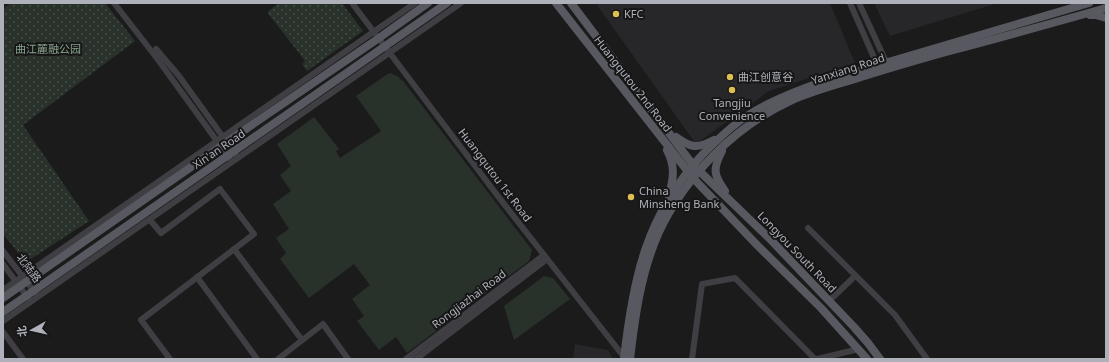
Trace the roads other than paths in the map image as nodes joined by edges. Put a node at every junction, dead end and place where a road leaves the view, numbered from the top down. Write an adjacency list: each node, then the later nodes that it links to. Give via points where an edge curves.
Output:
1 (114, 3): 23 (street)
2 (120, 3): 23 (street, via 179,76)
3 (352, 3): 17 (street, Huangqutou 1st Road)
4 (415, 3): 17 (street)
5 (428, 3): 17 (main road, Xin'an Road)
6 (448, 3): 18 (main road, Xin'an Road)
7 (461, 3): 18 (street)
8 (556, 3): 22 (main road, Huangqutou 2nd Road)
9 (570, 3): 20 (main road, Huangqutou 2nd Road)
10 (850, 3): 19 (street)
11 (859, 3): 19 (street)
12 (1089, 3): 13 (main road, Yanxiang Road)
13 (1081, 4): 19 (main road, Yanxiang Road)
14 (1106, 8): 15 (main road, Yanxiang Road)
15 (1074, 17): 16 (main road, via 1093,15); 19 (main road, Yanxiang Road)
16 (1106, 18)
17 (376, 35): 18 (street, Huangqutou 1st Road); 23 (main road, Xin'an Road)
18 (388, 50): 25 (main road, Xin'an Road); 33 (street, Huangqutou 1st Road)
19 (883, 66): 21 (main road, Yanxiang Road, via 827,80 787,95 754,112); 24 (main road, Yanxiang Road, via 792,100 760,118)
20 (667, 130): 21 (main road, via 692,146 704,145); 26 (main road, Huangqutou 2nd Road)
21 (723, 134): 26 (main road, Yanxiang Road)
22 (662, 138): 26 (main road, Huangqutou 2nd Road); 28 (main road, via 671,159 673,174)
23 (222, 141): 25 (street); 37 (main road, Xin'an Road)
24 (725, 146): 26 (main road, Yanxiang Road); 27 (main road, via 716,162 715,173)
25 (233, 157): 29 (street); 40 (main road, Xin'an Road)
26 (694, 171): 27 (main road, Longyou South Road); 28 (main road, Yanxiang Road); 48 (main road, Longyou South Road, via 758,246); 49 (main road, Yanxiang Road, via 665,220 653,247 645,271)
27 (732, 202): 43 (main road, Longyou South Road)
28 (665, 206): 49 (main road, Yanxiang Road, via 654,225 639,267)
29 (150, 220): 31 (street, via 161,233 220,188 254,234); 40 (street)
30 (808, 228): 35 (street)
31 (234, 249): 36 (street); 47 (street)
32 (3, 251): 37 (street, 北陆路)
33 (546, 257): 49 (street, Huangqutou 1st Road); 55 (street, Rongjiazhai Road); 56 (street, Rongjiazhai Road)
34 (3, 264): 38 (street, 北陆路)
35 (855, 276): 43 (street); 61 (street, via 895,315)
36 (197, 277): 51 (street, via 141,320); 52 (street)
37 (25, 279): 38 (main road, Xin'an Road); 40 (street, 北陆路)
38 (17, 284): 39 (street); 41 (main road, Xin'an Road); 42 (street, 北陆路)
39 (3, 290)
40 (36, 294): 42 (main road, Xin'an Road)
41 (3, 298)
42 (28, 299): 44 (main road, Xin'an Road); 45 (street)
43 (829, 301): 60 (main road, Longyou South Road)
44 (3, 312)
45 (3, 322)
46 (3, 332): 50 (street)
47 (302, 340): 53 (street); 54 (street, via 323,324)
48 (859, 349): 58 (street); 59 (main road, Longyou South Road)
49 (626, 358)
50 (23, 359)
51 (170, 359)
52 (257, 359)
53 (278, 359)
54 (348, 359)
55 (406, 359)
56 (416, 359)
57 (692, 359): 58 (street, via 702,284 735,278)
58 (816, 359)
59 (867, 359)
60 (880, 359)
61 (927, 359)

